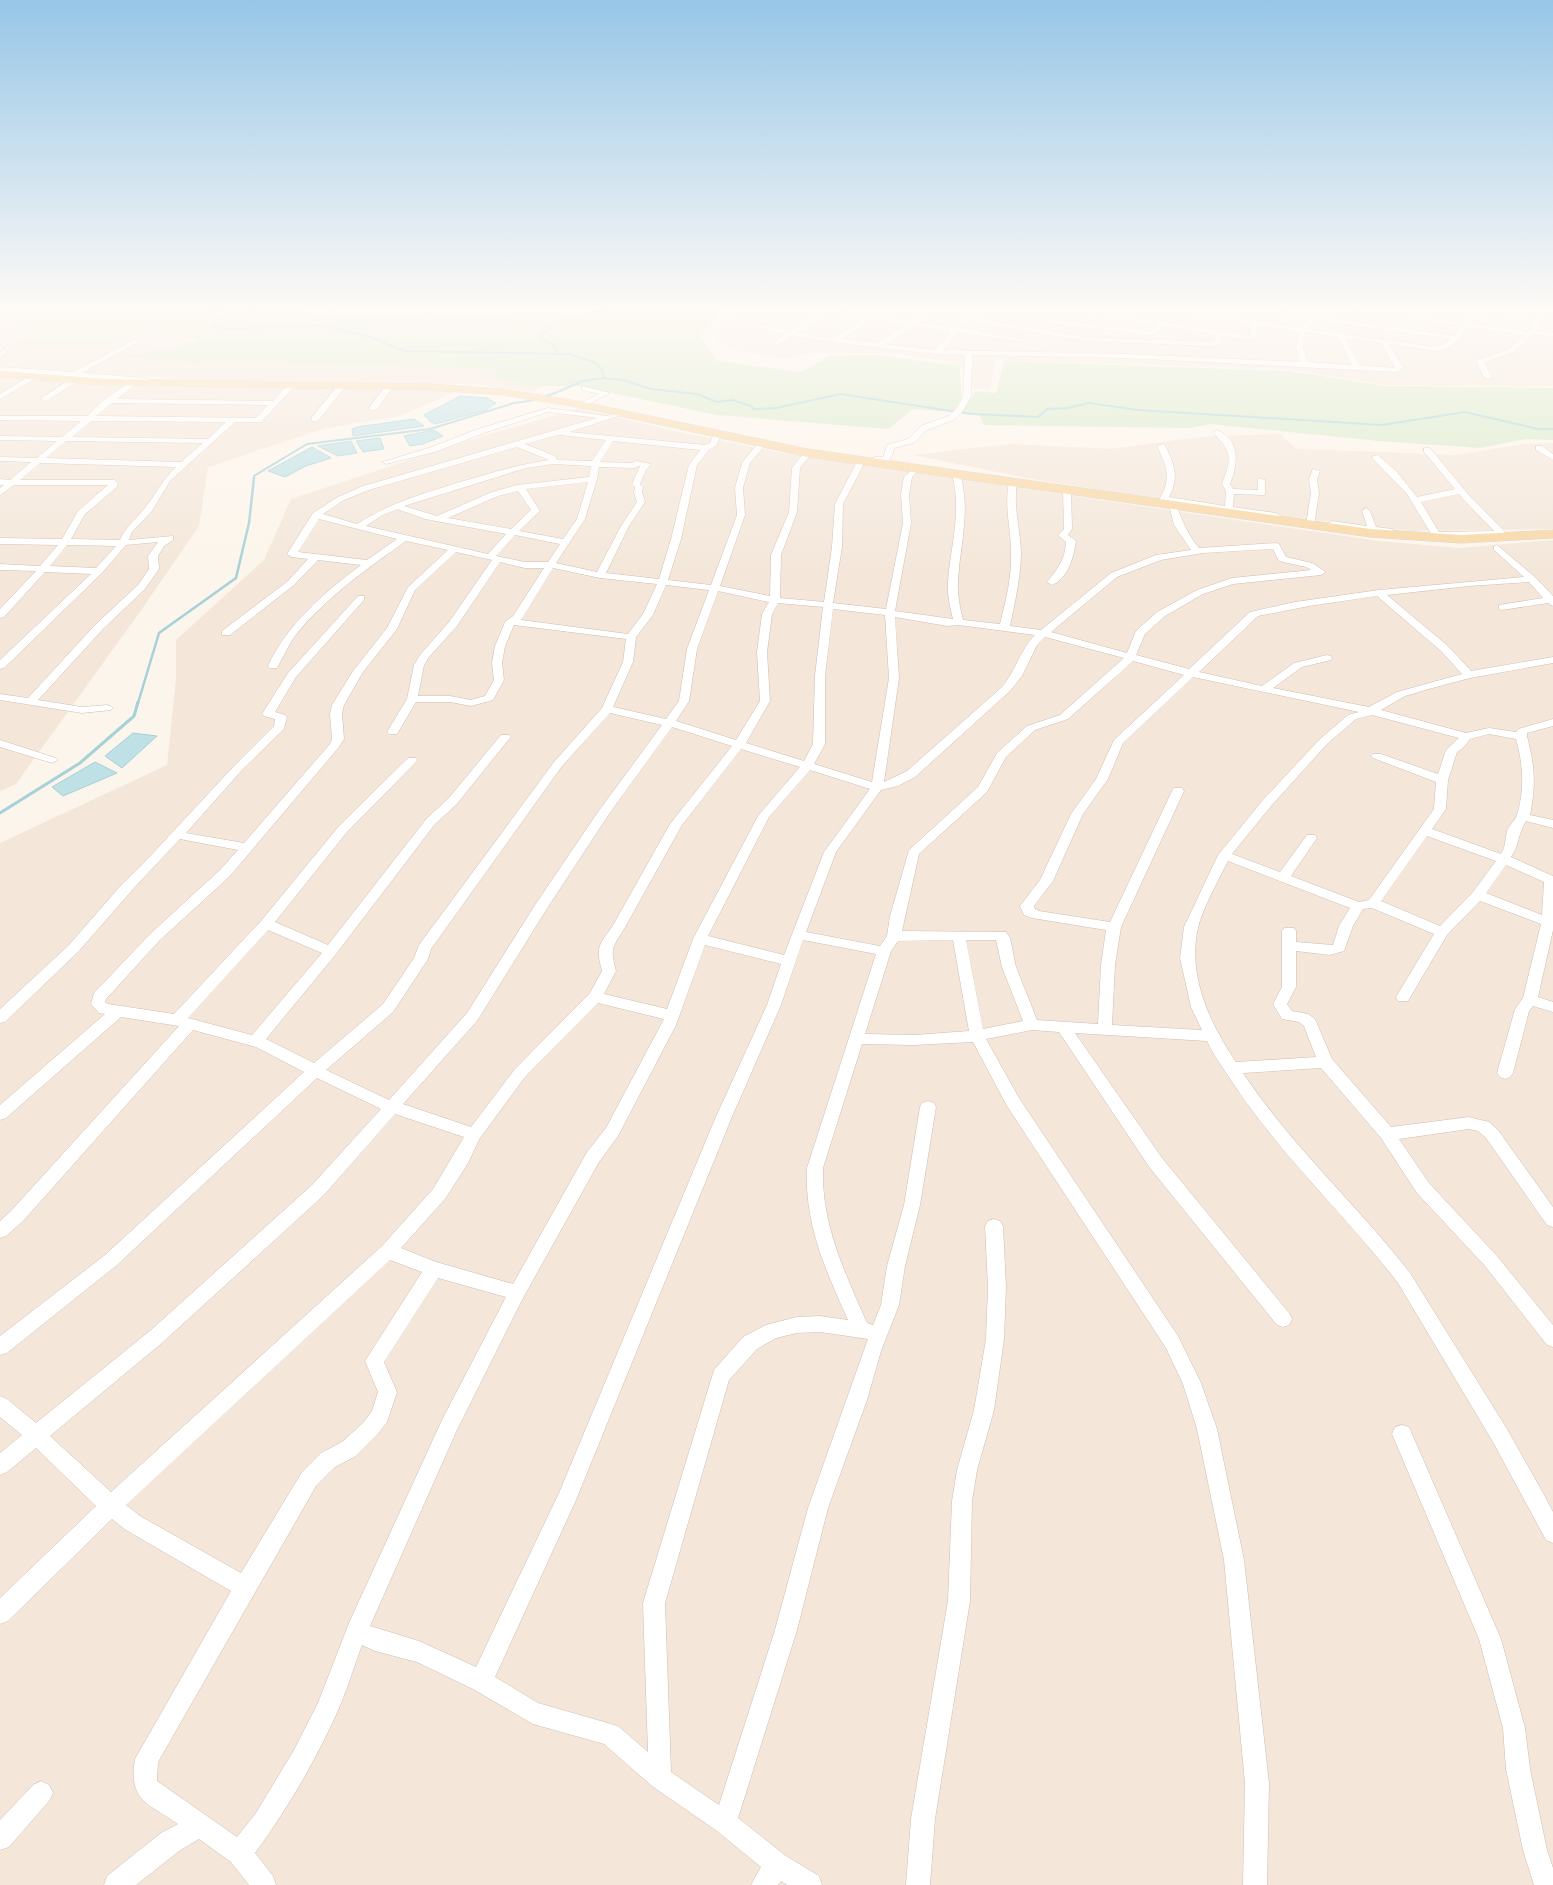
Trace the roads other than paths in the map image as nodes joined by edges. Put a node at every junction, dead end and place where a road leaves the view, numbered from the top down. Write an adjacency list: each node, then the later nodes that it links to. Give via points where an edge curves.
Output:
1 (49, 395): 9 (street)
2 (116, 395): 10 (street)
3 (282, 395): 11 (street)
4 (335, 395): 18 (street)
5 (383, 395): 13 (street)
6 (524, 395): 12 (main road)
7 (602, 395): 12 (street)
8 (967, 395): 37 (street, via 951,418 924,428 911,441 890,446 885,460)
9 (44, 399)
10 (108, 401): 11 (street); 16 (street)
11 (274, 403): 17 (street, via 258,420)
12 (583, 405): 14 (main road)
13 (373, 408)
14 (615, 416): 20 (street); 21 (main road); 38 (street, via 548,410)
15 (0, 418): 16 (street)
16 (88, 418): 17 (street); 24 (street)
17 (234, 419): 25 (street)
18 (315, 419)
19 (1217, 432): 51 (street, via 1229,442 1233,456 1226,484)
20 (554, 433): 23 (street); 26 (street)
21 (717, 435): 27 (main road); 30 (street, via 713,444)
22 (0, 438): 24 (street)
23 (611, 438): 30 (street); 40 (street)
24 (64, 439): 25 (street); 36 (street)
25 (212, 441): 41 (street)
26 (517, 444): 39 (street, via 552,458); 59 (street, via 354,492 330,503)
27 (762, 444): 32 (main road); 86 (street, via 746,463 739,488 741,515)
28 (1161, 446): 55 (street, via 1170,466)
29 (1553, 447): 34 (street, via 1539,448)
30 (706, 448): 85 (street, via 693,465)
31 (1427, 450): 52 (street)
32 (808, 453): 37 (main road); 89 (street, via 796,468 792,512 776,555)
33 (1375, 457): 54 (street, via 1394,472)
34 (1553, 458)
35 (0, 459): 36 (street)
36 (38, 460): 41 (street); 47 (street)
37 (867, 461): 42 (main road); 91 (street, via 839,504 837,546)
38 (386, 462)
39 (554, 462): 40 (street); 56 (street, via 525,466)
40 (595, 464): 45 (street); 82 (street, via 647,464 636,484 641,502)
41 (184, 465): 71 (street, via 167,480 149,508 128,531)
42 (916, 468): 44 (main road); 93 (street, via 908,477 905,494 907,523)
43 (1316, 471): 61 (street)
44 (956, 474): 48 (main road); 96 (street, via 960,512 953,588)
45 (593, 479): 49 (street); 69 (street, via 581,519)
46 (1261, 480): 51 (street, via 1262,494)
47 (5, 482): 53 (street); 70 (street, via 114,483 81,514)
48 (1013, 482): 50 (main road); 97 (street, via 1010,495 1016,559)
49 (520, 487): 60 (street); 64 (street, via 536,511)
50 (1067, 490): 55 (main road); 84 (street, via 1068,529 1063,535 1071,540 1070,555 1067,566)
51 (1230, 491): 57 (street)
52 (1460, 491): 54 (street); 66 (street, via 1502,534)
53 (0, 492)
54 (1416, 500): 66 (street)
55 (1166, 503): 57 (street); 61 (main road); 74 (street)
56 (396, 506): 60 (street); 62 (street)
57 (1229, 509): 61 (street)
58 (1366, 511): 63 (street, via 1372,526)
59 (316, 515): 62 (street); 75 (street, via 292,554)
60 (439, 518): 64 (street)
61 (1311, 523): 63 (main road)
62 (358, 527): 67 (street)
63 (1370, 531): 65 (main road, via 1450,540); 66 (street)
64 (514, 533): 69 (street); 76 (street)
65 (1553, 534)
66 (1436, 535)
67 (405, 537): 73 (street); 77 (street)
68 (0, 541): 70 (street)
69 (565, 542): 78 (street)
70 (64, 543): 71 (street); 80 (street)
71 (123, 543): 81 (street); 111 (street, via 170,538 153,556 154,569 142,587 99,627)
72 (1497, 548): 83 (street)
73 (453, 550): 76 (street); 135 (street, via 411,589 392,629 358,671 338,705 338,739 335,745)
74 (1197, 552): 99 (street, via 1159,557 1114,576); 101 (street, via 1276,546 1282,559 1308,565 1321,572 1232,582 1200,592 1161,614 1140,633)
75 (316, 556): 77 (street); 98 (street, via 291,583)
76 (493, 559): 78 (street); 110 (street, via 453,624 425,655 419,666)
77 (368, 563): 105 (street, via 306,618 277,654)
78 (551, 566): 82 (street); 95 (street, via 518,618)
79 (0, 567): 80 (street)
80 (43, 568): 81 (street); 94 (street)
81 (99, 571): 104 (street)
82 (600, 575): 85 (street)
83 (1532, 579): 87 (street); 90 (street)
84 (1052, 582)
85 (662, 583): 86 (street); 100 (street, via 648,615)
86 (715, 588): 89 (street); 115 (street, via 692,649 684,701)
87 (1379, 593): 106 (street, via 1254,614); 107 (street, via 1445,649)
88 (361, 598): 133 (street, via 292,675 268,714 281,717 280,727)
89 (775, 600): 91 (street); 122 (street, via 767,614 762,652 765,701)
90 (1552, 601): 92 (street)
91 (828, 605): 93 (street); 126 (street, via 820,676 820,736)
92 (1502, 607)
93 (890, 613): 96 (street); 128 (street, via 894,678)
94 (0, 615)
95 (510, 622): 100 (street); 110 (street, via 500,646 499,680 488,698 471,703 450,699)
96 (958, 622): 97 (street)
97 (1004, 629): 99 (street)
98 (226, 633)
99 (1043, 633): 101 (street); 128 (street, via 1032,644 1017,676 1006,689 903,779)
100 (631, 637): 113 (street, via 628,662)
101 (1130, 658): 106 (street); 147 (street, via 1064,717 1031,728 1001,755 983,788 913,853)
102 (1327, 658): 108 (street, via 1298,665)
103 (1553, 660): 107 (street)
104 (0, 666)
105 (273, 666)
106 (1190, 673): 108 (street); 144 (street, via 1118,742 1102,779 1078,814 1046,882 1027,906 1029,912 1037,915)
107 (1469, 675): 114 (street, via 1401,694)
108 (1264, 690): 114 (street)
109 (0, 697): 111 (street)
110 (412, 699): 117 (street)
111 (28, 703): 112 (street, via 82,710)
112 (107, 708)
113 (607, 709): 115 (street); 170 (street, via 558,764 424,948 421,959 388,1008)
114 (1369, 712): 118 (street); 136 (street, via 1352,717 1323,742)
115 (670, 722): 122 (street); 173 (street, via 604,812 472,1018)
116 (1553, 722): 119 (street, via 1528,728 1522,731)
117 (393, 732)
118 (1466, 736): 119 (street, via 1490,731); 127 (street, via 1452,750)
119 (1521, 736): 130 (street, via 1529,788)
120 (505, 737): 151 (street, via 452,802 432,821)
121 (0, 743): 124 (street)
122 (739, 744): 126 (street); 153 (street, via 676,824 607,942 604,953 609,971)
123 (1377, 756): 127 (street)
124 (52, 760)
125 (412, 760): 143 (street, via 343,829)
126 (808, 765): 128 (street); 149 (street, via 764,816)
127 (1442, 780): 132 (street, via 1440,809)
128 (877, 787): 146 (street, via 830,852)
129 (1178, 791): 144 (street)
130 (1523, 817): 131 (street); 137 (street, via 1514,830 1510,850)
131 (1553, 824)
132 (1425, 831): 137 (street); 140 (street)
133 (178, 835): 135 (street); 159 (street, via 74,948)
134 (1311, 838): 138 (street)
135 (247, 848): 157 (street, via 99,997 98,1004 104,1009)
136 (1224, 855): 138 (street); 165 (street, via 1191,927 1187,958 1198,1007)
137 (1504, 860): 139 (street); 142 (street, via 1551,881)
138 (1283, 877): 141 (street)
139 (1478, 894): 142 (street); 145 (street)
140 (1373, 902): 141 (street); 145 (street)
141 (1358, 906): 168 (street, via 1346,926 1339,948 1330,950 1289,938 1289,988 1280,1004 1287,1015 1310,1023)
142 (1548, 922): 155 (street)
143 (266, 924): 151 (street); 160 (street)
144 (1114, 927): 163 (street, via 1105,1001)
145 (1442, 932): 154 (street)
146 (798, 935): 150 (street); 152 (street)
147 (894, 936): 148 (street); 150 (street)
148 (959, 937): 161 (street, via 1001,935 1009,967); 164 (street)
149 (700, 939): 152 (street); 158 (street)
150 (884, 951): 166 (street)
151 (331, 952): 167 (street)
152 (789, 961): 196 (street, via 774,1005 723,1119 566,1500)
153 (595, 996): 158 (street); 175 (street, via 520,1073)
154 (1403, 996)
155 (1530, 1000): 156 (street); 171 (street, via 1522,1009)
156 (1553, 1007)
157 (119, 1010): 160 (street); 174 (street)
158 (672, 1016): 182 (street, via 612,1132 593,1158)
159 (0, 1018)
160 (183, 1022): 167 (street); 179 (street, via 17,1216)
161 (1032, 1025): 162 (street); 164 (street)
162 (1064, 1028): 163 (street); 183 (street, via 1156,1163)
163 (1105, 1030): 165 (street)
164 (977, 1036): 166 (street); 209 (street, via 1013,1102 1172,1342 1192,1383 1208,1429 1234,1560 1249,1697 1257,1783)
165 (1212, 1036): 169 (street)
166 (857, 1039): 184 (street, via 815,1168 813,1184 822,1231 837,1275)
167 (255, 1042): 170 (street)
168 (1325, 1062): 169 (street); 176 (street)
169 (1231, 1068): 192 (street, via 1286,1144 1404,1278 1494,1425)
170 (315, 1071): 173 (street); 186 (street, via 111,1260)
171 (1505, 1073)
172 (928, 1106): 184 (street, via 912,1205 896,1266 890,1305)
173 (391, 1108): 175 (street); 189 (street, via 318,1190 157,1336)
174 (0, 1114)
175 (474, 1134): 180 (street, via 440,1194)
176 (1387, 1134): 177 (street, via 1468,1123 1482,1126 1492,1134); 185 (street, via 1423,1188 1491,1262)
177 (1553, 1220)
178 (994, 1226): 208 (street, via 997,1287 994,1346 984,1410 966,1470 959,1601 923,1819)
179 (0, 1231)
180 (388, 1251): 181 (street); 191 (street)
181 (434, 1269): 182 (street); 193 (street, via 374,1361 388,1392 380,1416 349,1449 328,1460 309,1479)
182 (517, 1293): 195 (street, via 450,1426)
183 (1283, 1319)
184 (870, 1331): 197 (street, via 820,1324 772,1331 750,1343 721,1376 654,1603); 199 (street, via 857,1400 818,1508 786,1630)
185 (1553, 1339)
186 (0, 1347)
187 (0, 1405): 189 (street)
188 (1402, 1434): 210 (street, via 1490,1639 1514,1728 1518,1769)
189 (36, 1435): 190 (street); 191 (street)
190 (0, 1465)
191 (111, 1506): 193 (street, via 133,1523); 194 (street)
192 (1553, 1533)
193 (245, 1586): 200 (street, via 148,1760 144,1778 148,1788)
194 (0, 1613)
195 (357, 1631): 196 (street, via 375,1640 419,1652); 202 (street, via 327,1709 302,1758 264,1821)
196 (481, 1681): 197 (street, via 533,1714 610,1734)
197 (660, 1778): 199 (street)
198 (42, 1793): 201 (street)
199 (725, 1823): 203 (street)
200 (201, 1825): 202 (street); 204 (street, via 170,1842)
201 (0, 1838)
202 (240, 1853): 205 (street)
203 (777, 1865): 206 (street); 207 (street)
204 (116, 1885)
205 (264, 1885)
206 (763, 1885)
207 (810, 1885)
208 (918, 1885)
209 (1255, 1885)
210 (1546, 1885)

